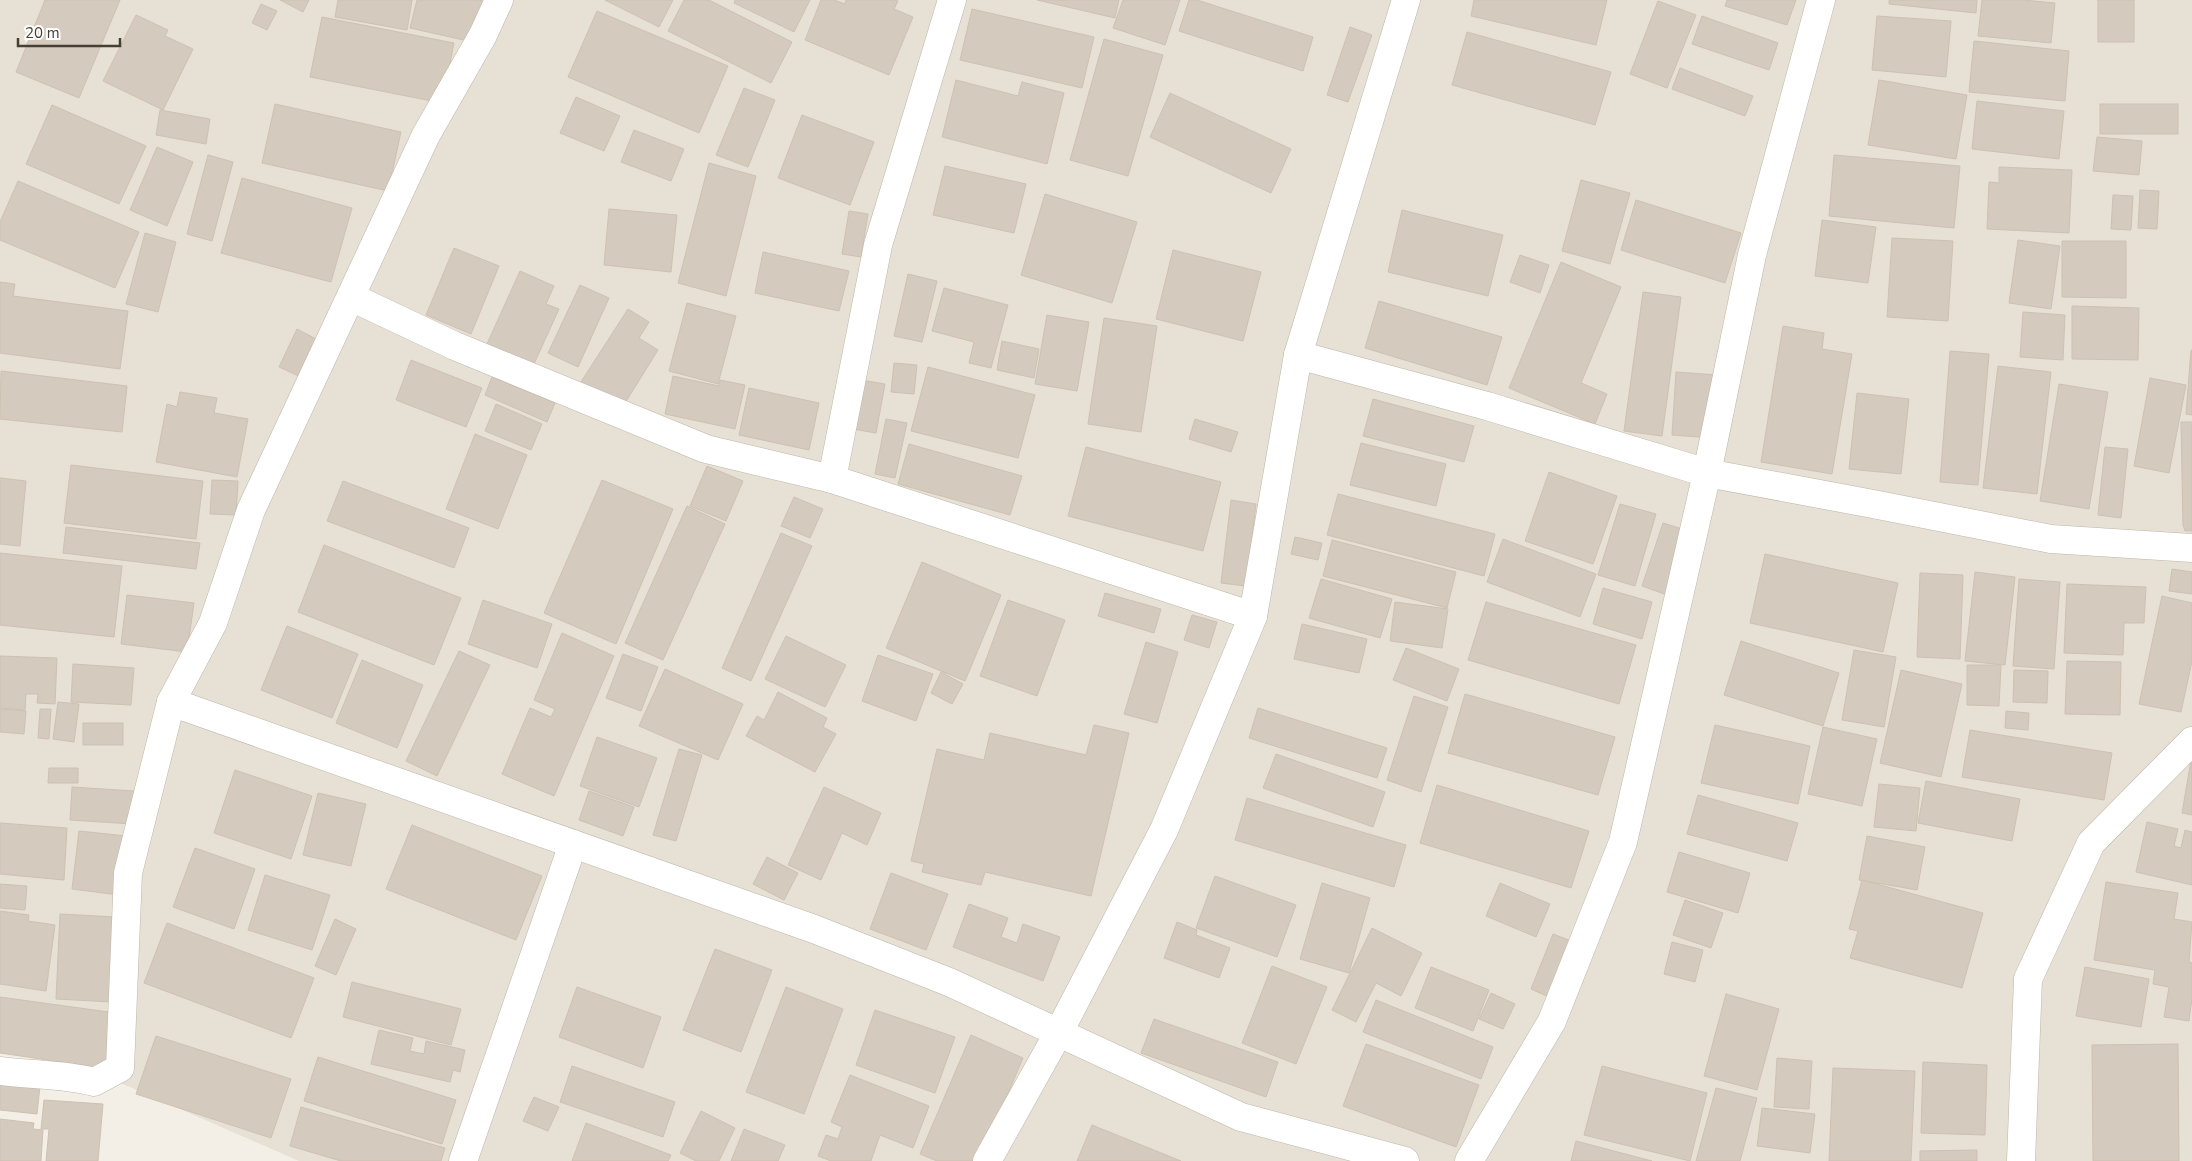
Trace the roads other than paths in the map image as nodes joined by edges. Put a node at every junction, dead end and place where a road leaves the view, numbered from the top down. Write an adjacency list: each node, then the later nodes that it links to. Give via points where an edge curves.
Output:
1 (499, 0): 5 (street, via 483,35 426,135)
2 (952, 0): 8 (street, via 878,245)
3 (1406, 0): 6 (street)
4 (1821, 0): 7 (street, via 1752,254)
5 (351, 297): 8 (street, via 455,346 706,449); 11 (street, via 251,510 213,623)
6 (1298, 355): 7 (street, via 1487,406); 10 (street)
7 (1706, 473): 9 (street, via 2051,539); 19 (street, via 1623,842 1552,1022)
8 (832, 479): 10 (street)
9 (2192, 548)
10 (1253, 616): 14 (street, via 1164,830)
11 (171, 702): 13 (street); 15 (street, via 128,873 120,1068 94,1082 74,1077)
12 (2192, 741): 20 (street, via 2091,843 2028,979)
13 (573, 844): 14 (street, via 814,929 949,982); 16 (street)
14 (1059, 1032): 17 (street); 18 (street, via 1241,1117)
15 (0, 1071)
16 (463, 1161)
17 (987, 1161)
18 (1405, 1161)
19 (1469, 1161)
20 (2021, 1161)

